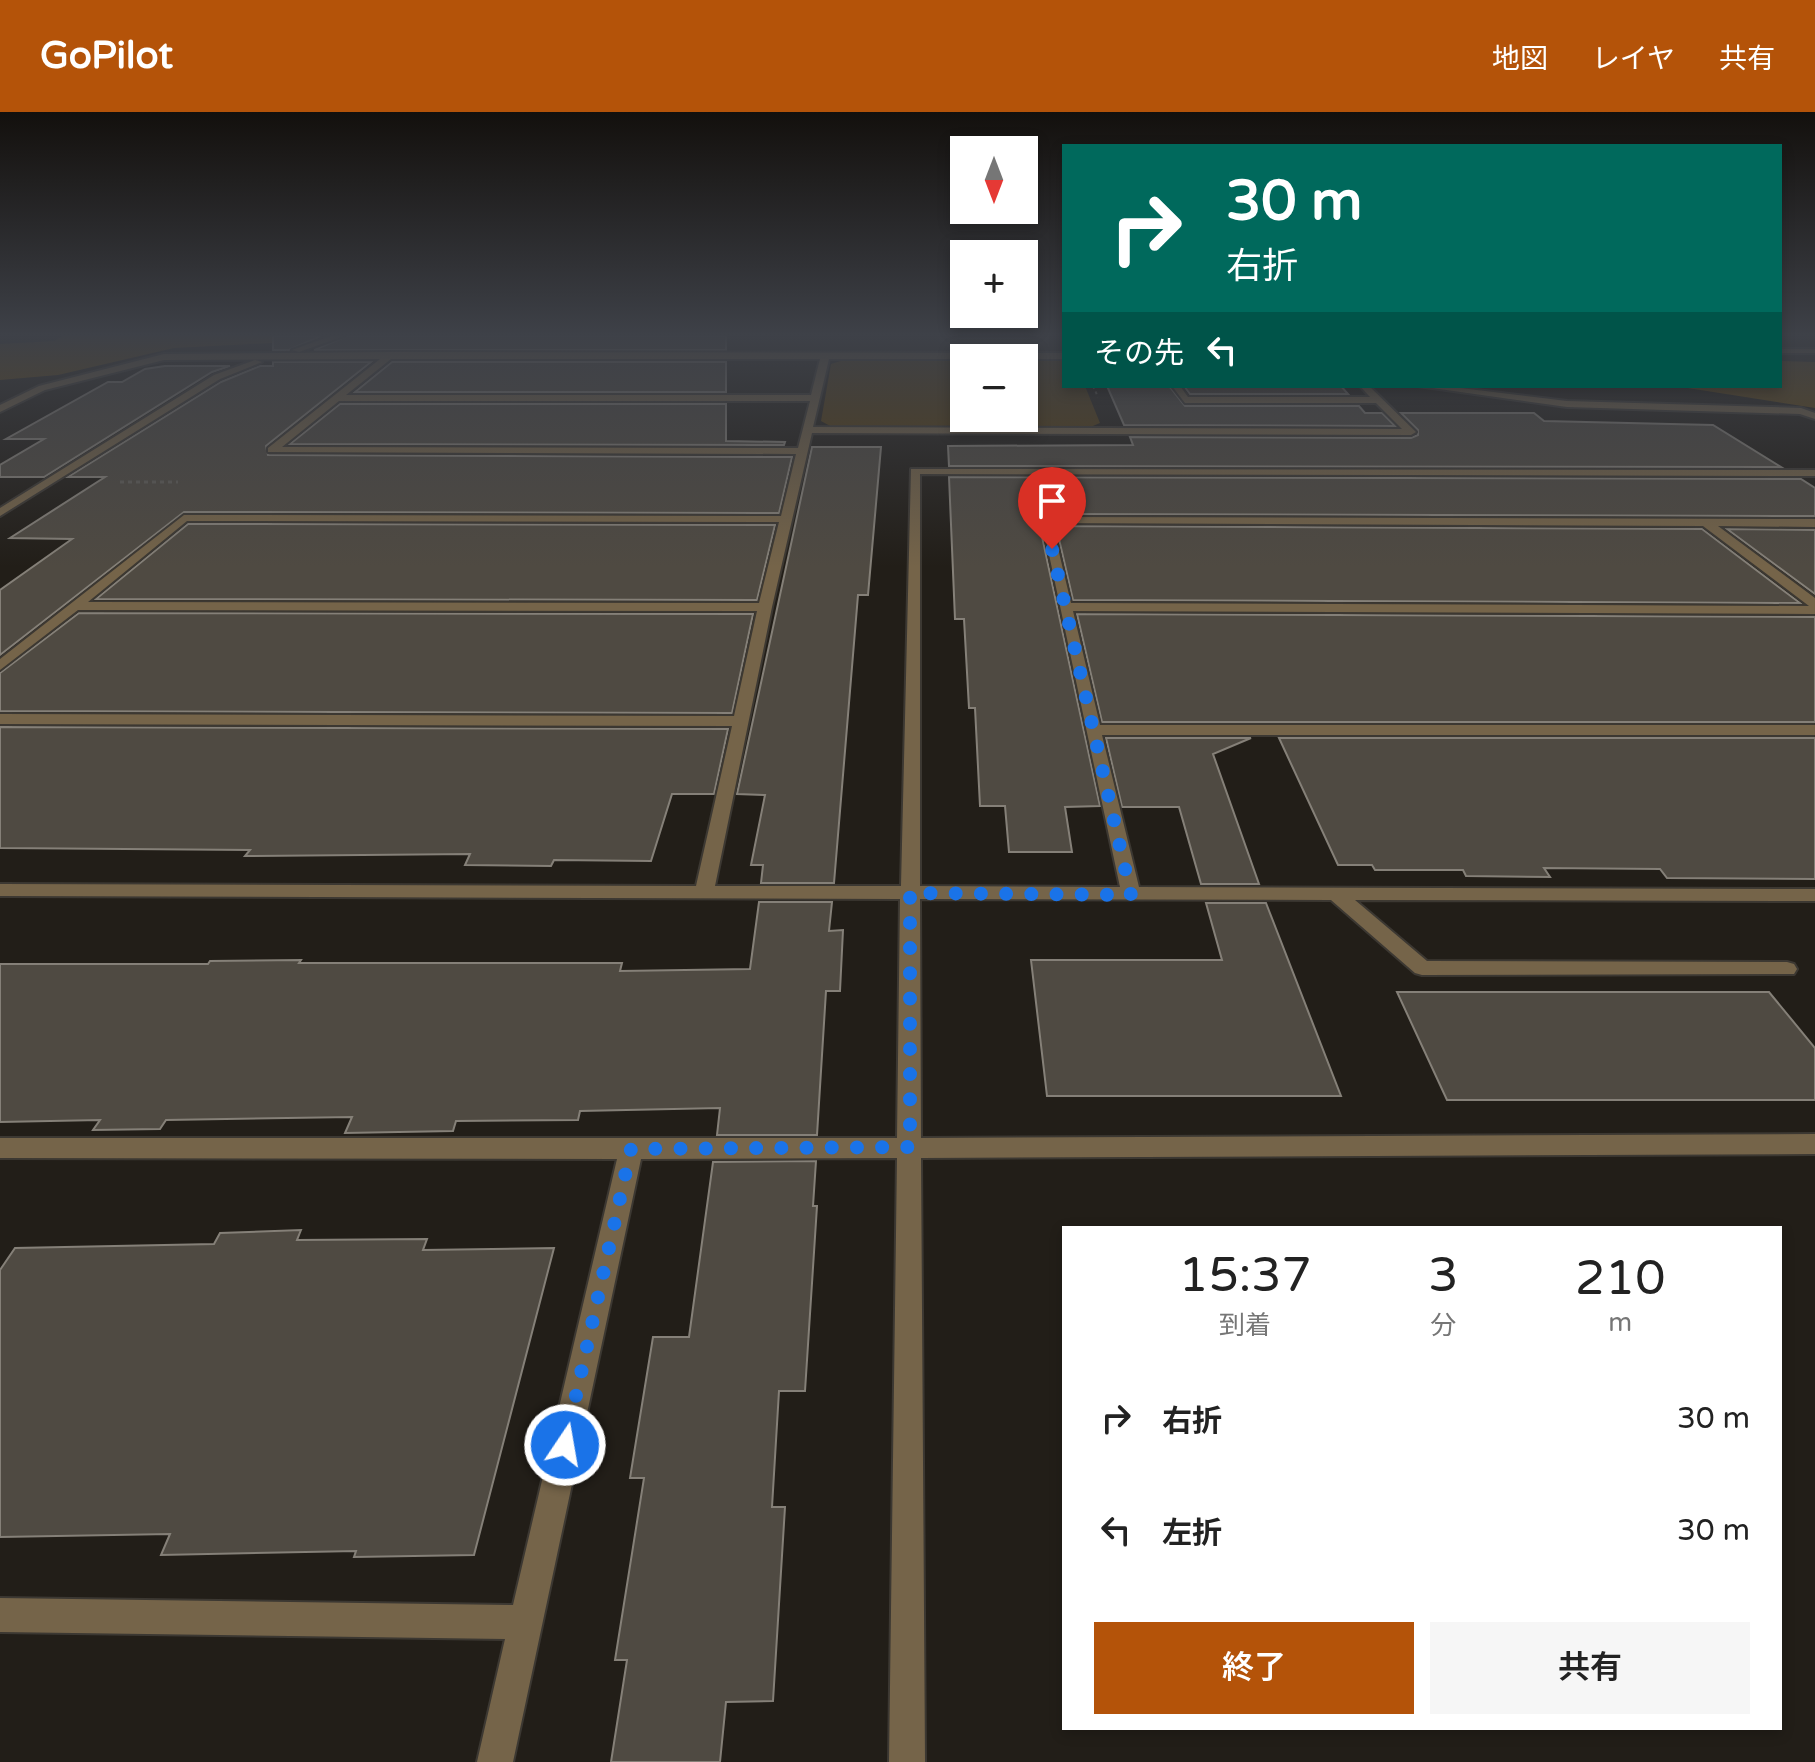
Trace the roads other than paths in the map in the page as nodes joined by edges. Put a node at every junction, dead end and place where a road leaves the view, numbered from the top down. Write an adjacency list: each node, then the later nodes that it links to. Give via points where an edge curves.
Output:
1 (160, 413): 8 (street)
2 (318, 413): 6 (street, via 272,450)
3 (811, 413): 5 (street)
4 (1392, 413): 5 (street, via 1411,432)
5 (807, 430): 6 (street)
6 (800, 451): 9 (street)
7 (1815, 473): 23 (street, via 915,471)
8 (0, 513)
9 (785, 519): 12 (street, via 184,518); 13 (street)
10 (1705, 522): 11 (street); 14 (street, via 1045,519); 15 (street)
11 (1815, 523)
12 (75, 606): 13 (street); 16 (street)
13 (765, 607): 18 (street)
14 (1066, 607): 15 (street); 19 (street)
15 (1815, 607)
16 (0, 666)
17 (0, 719): 18 (street)
18 (739, 721): 22 (street)
19 (1093, 730): 20 (street); 24 (street)
20 (1815, 730)
21 (0, 890): 22 (street)
22 (704, 893): 23 (street)
23 (910, 893): 24 (street); 29 (street)
24 (1131, 895): 25 (street)
25 (1337, 895): 26 (street); 27 (street, via 1422,968)
26 (1815, 895)
27 (1787, 969)
28 (1815, 1144): 29 (street)
29 (910, 1147): 31 (street); 35 (street)
30 (0, 1148): 31 (street)
31 (631, 1149): 33 (street)
32 (0, 1615): 33 (street)
33 (526, 1622): 34 (street)
34 (495, 1762)
35 (907, 1762)

